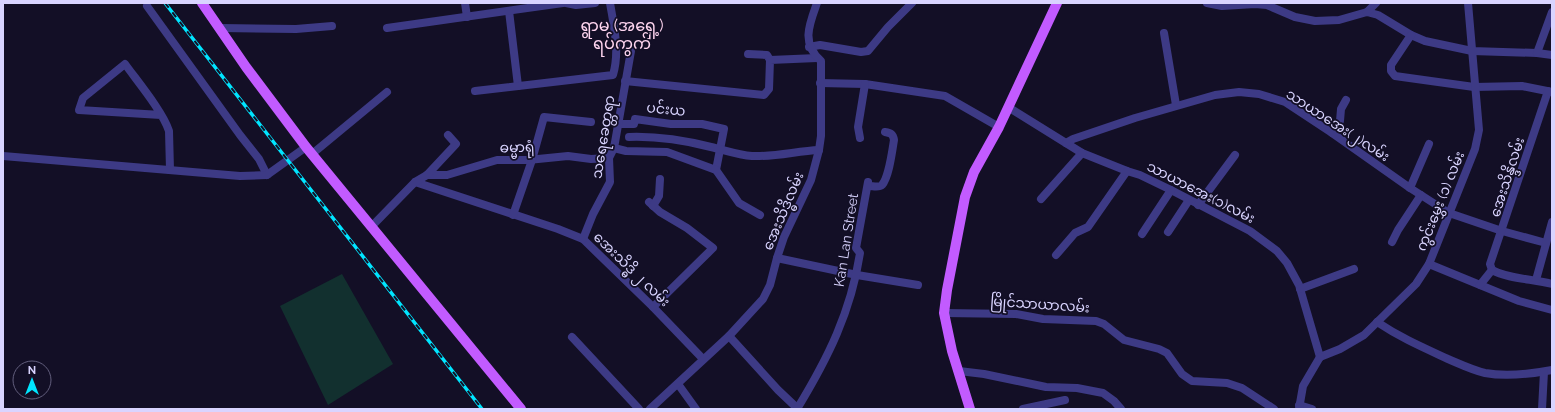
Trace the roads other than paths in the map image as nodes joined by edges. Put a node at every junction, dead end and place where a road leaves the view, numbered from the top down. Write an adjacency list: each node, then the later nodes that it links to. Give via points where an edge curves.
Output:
1 (202, 3): 18 (main road)
2 (466, 3): 16 (street)
3 (565, 3): 4 (street); 13 (street)
4 (595, 3)
5 (610, 3): 33 (street, via 617,62 613,75)
6 (817, 3): 22 (street, via 809,24)
7 (912, 3): 22 (street, via 868,51 820,45)
8 (1057, 3): 40 (main road)
9 (1207, 3): 14 (street, via 1222,6 1268,5 1295,17 1315,21 1338,20)
10 (1376, 3): 14 (street)
11 (1468, 3): 24 (street, ကွင်းမွှေး (၁) လမ်း)
12 (147, 6): 64 (street, via 259,159)
13 (509, 11): 16 (street); 33 (street)
14 (1367, 12): 21 (street, via 1378,15)
15 (1552, 12): 25 (street)
16 (467, 17): 19 (street)
17 (332, 26): 18 (street, via 296,29)
18 (220, 28): 54 (main road)
19 (388, 28)
20 (1164, 33): 39 (street)
21 (1411, 35): 24 (street, via 1425,41); 34 (street, via 1391,65 1391,71 1395,76)
22 (809, 47): 28 (street, အေးသိဒ္ဓိလမ်း)
23 (631, 51): 30 (street, သရေခေတ္တရာ)
24 (1472, 51): 25 (street); 34 (street, ကွင်းမွှေး (၁) လမ်း)
25 (1537, 53): 27 (street)
26 (748, 54): 29 (street, via 767,55)
27 (1552, 55)
28 (817, 58): 29 (street); 31 (street, အေးသိဒ္ဓိလမ်း, via 821,61)
29 (770, 60): 30 (street, via 769,89 764,95)
30 (625, 81): 43 (street, သရေခေတ္တရာ)
31 (820, 83): 32 (street); 55 (street, အေးသိဒ္ဓိလမ်း)
32 (864, 84): 44 (street, via 945,96); 49 (street, via 858,127)
33 (518, 86): 35 (street)
34 (1474, 87): 37 (street, via 1522,86); 74 (street, ကွင်းမွှေး (၁) လမ်း, via 1478,130 1475,149)
35 (475, 91)
36 (387, 92): 54 (street)
37 (1550, 92): 79 (street, အေးသိန္ဒိလမ်း)
38 (1346, 100): 46 (street, via 1341,109 1340,121)
39 (1176, 106): 46 (street, သာယာအေး(၂)လမ်း, via 1215,95 1239,92 1259,94 1285,102); 50 (street, သာယာအေး(၂)လမ်း, via 1135,118)
40 (1008, 107): 44 (main road); 50 (street, သာယာအေး(၁)လမ်း)
41 (161, 115): 41 (street, via 125,64 83,98 79,110); 61 (street, via 169,132)
42 (591, 122): 60 (street, via 544,117)
43 (618, 124): 52 (street, သရေခေတ္တရာ); 53 (street, ပင်းယ, via 634,124 635,119 671,124 702,124 724,129)
44 (999, 127): 98 (main road, via 974,172 964,197)
45 (885, 132): 90 (street, Kan Lan Street, via 892,134 894,140 882,185 878,187 869,184 856,248 860,253)
46 (1332, 133): 68 (street, သာယာအေး(၂)လမ်း)
47 (448, 135): 65 (street, via 456,144)
48 (629, 136): 53 (street, via 654,136)
49 (860, 138)
50 (1066, 144): 56 (street, သာယာအေး(၁)လမ်း)
51 (1429, 144): 68 (street)
52 (614, 148): 59 (street, သရေခေတ္တရာ); 62 (street, via 626,151 667,152)
53 (720, 149): 55 (street, via 751,156); 62 (street)
54 (309, 150): 64 (street); 78 (main road)
55 (819, 150): 86 (street, အေးသိဒ္ဓိလမ်း, via 811,180 784,236)
56 (1082, 153): 63 (street, သာယာအေး(၁)လမ်း); 71 (street)
57 (1236, 155): 73 (street)
58 (3, 156): 61 (street)
59 (609, 158): 60 (street, ဓမ္မာရုံ, via 568,156); 82 (street, သရေခေတ္တရာ, via 610,182)
60 (532, 160): 65 (street, ဓမ္မာရုံ, via 497,160 447,175); 75 (street)
61 (170, 170): 64 (street, via 240,176)
62 (716, 170): 76 (street, via 739,203)
63 (1127, 171): 69 (street, သာယာအေး(၁)လမ်း); 85 (street, via 1088,227 1075,233)
64 (267, 175)
65 (427, 175): 67 (street)
66 (660, 178): 96 (street, via 658,196 651,204 713,248)
67 (415, 182): 75 (street, အေးသိဒ္ဓိ ၂ လမ်း); 78 (street)
68 (1410, 188): 70 (street, သာယာအေး(၂)လမ်း)
69 (1171, 190): 72 (street, သာယာအေး(၁)လမ်း); 81 (street)
70 (1421, 195): 74 (street, သာယာအေး(၂)လမ်း); 83 (street)
71 (1041, 199)
72 (1189, 200): 73 (street, သာယာအေး(၁)လမ်း); 80 (street)
73 (1198, 205): 95 (street, သာယာအေး(၁)လမ်း, via 1250,231 1277,251 1291,270)
74 (1448, 213): 79 (street, သာယာအေး(၂)လမ်း); 87 (street, ကွင်းမွှေး (၁) လမ်း)
75 (513, 215): 82 (street, အေးသိဒ္ဓိ ၂ လမ်း)
76 (760, 215)
77 (1552, 222): 84 (street)
78 (372, 226): 111 (main road)
79 (1502, 231): 84 (street, သာယာအေး(၂)လမ်း); 89 (street, အေးသိန္ဒိလမ်း, via 1490,264)
80 (1168, 232)
81 (1142, 234)
82 (583, 239): 96 (street, အေးသိဒ္ဓိ ၂ လမ်း)
83 (1392, 242)
84 (1546, 243): 91 (street)
85 (1056, 255)
86 (777, 258): 90 (street); 101 (street, အေးသိဒ္ဓိလမ်း, via 770,285 763,299)
87 (1429, 264): 94 (street); 99 (street, ကွင်းမွှေး (၁) လမ်း, via 1412,289)
88 (1354, 269): 95 (street)
89 (1492, 270): 91 (street, via 1500,275); 94 (street)
90 (857, 275): 93 (street); 110 (street, Kan Lan Street, via 841,327 830,352)
91 (1536, 280): 92 (street)
92 (1552, 284)
93 (918, 285)
94 (1480, 285): 97 (street, via 1519,301)
95 (1300, 289): 102 (street, သာယာအေး(၁)လမ်း)
96 (653, 307): 103 (street, အေးသိဒ္ဓိ ၂ လမ်း)
97 (1552, 310)
98 (944, 313): 104 (main road); 117 (street, မြိုင်သာယာလမ်း, via 1016,314 1043,319 1096,321 1104,324 1124,340 1167,353 1182,374 1192,381 1227,383 1242,388)
99 (1377, 322): 102 (street, ကွင်းမွှေး (၁) လမ်း, via 1364,335); 105 (street, via 1397,336 1467,368 1509,375)
100 (572, 336): 112 (street)
101 (729, 336): 103 (street, အေးသိဒ္ဓိလမ်း); 110 (street)
102 (1320, 357): 109 (street, via 1303,386)
103 (703, 359): 106 (street, အေးသိဒ္ဓိလမ်း)
104 (959, 371): 114 (main road); 116 (street, via 1046,387 1077,388 1103,393)
105 (1548, 371): 119 (street)
106 (678, 384): 108 (street, အေးသိဒ္ဓိလမ်း); 113 (street)
107 (1065, 400): 115 (street)
108 (656, 407)
109 (1299, 407): 118 (street)
110 (797, 408)
111 (521, 409)
112 (640, 409)
113 (696, 409)
114 (970, 409)
115 (1023, 409)
116 (1121, 409)
117 (1274, 409)
118 (1312, 409)
119 (1542, 409)

